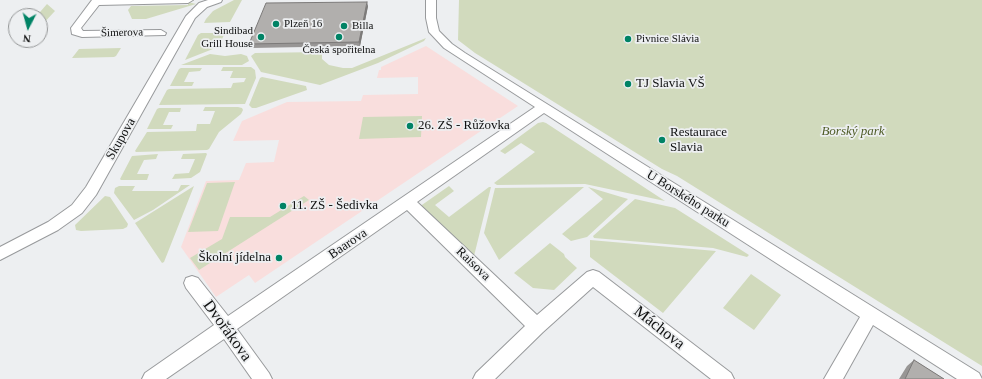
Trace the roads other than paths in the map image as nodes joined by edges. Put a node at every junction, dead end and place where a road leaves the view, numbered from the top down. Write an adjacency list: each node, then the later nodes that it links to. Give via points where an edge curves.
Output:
1 (188, 0): 4 (street)
2 (217, 0): 5 (street, Skupova)
3 (431, 0): 7 (street, U Borského parku, via 432,23 434,32 439,37 461,55)
4 (97, 1): 6 (street, Šimerova, via 76,28 76,32)
5 (199, 3): 9 (street, Skupova, via 91,191 77,209 53,226)
6 (161, 33)
7 (544, 107): 8 (street, Baarova); 11 (street, U Borského parku)
8 (408, 202): 12 (street, Raisova); 13 (street, Baarova)
9 (0, 254)
10 (192, 283): 13 (street, Dvořákova)
11 (871, 314): 18 (street); 19 (street, U Borského parku)
12 (537, 326): 16 (street); 17 (street, Máchova, via 593,277)
13 (226, 327): 14 (street, Baarova); 15 (street, Dvořákova)
14 (151, 379)
15 (263, 379)
16 (482, 379)
17 (725, 379)
18 (833, 379)
19 (973, 379)

